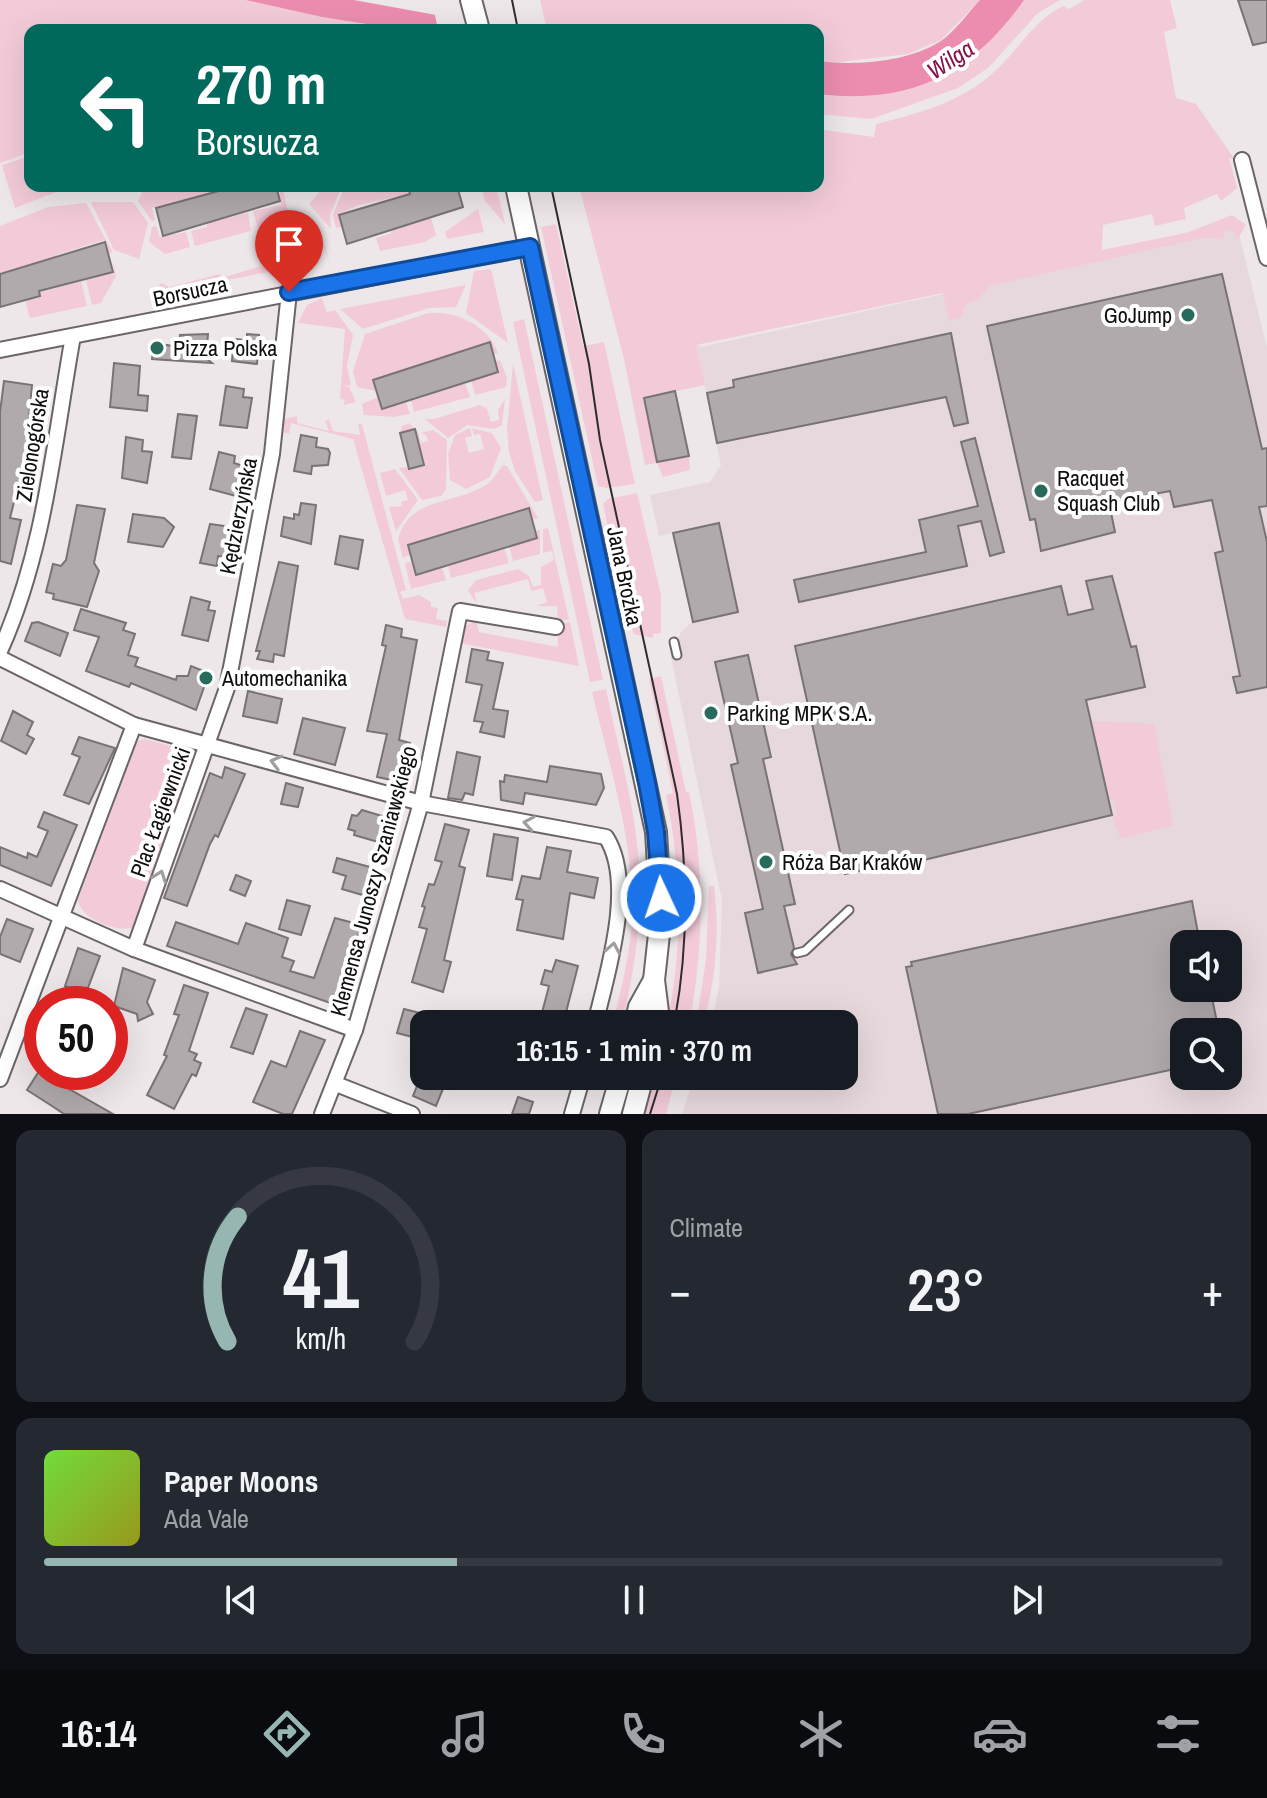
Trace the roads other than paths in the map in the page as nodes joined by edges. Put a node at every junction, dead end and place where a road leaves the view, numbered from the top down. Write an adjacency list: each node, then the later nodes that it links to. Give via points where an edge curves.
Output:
1 (474, 2): 2 (main road)
2 (478, 24)
3 (1242, 160): 6 (street)
4 (517, 192): 5 (main road, Jana Brożka)
5 (530, 247): 7 (street, Borsucza); 23 (main road, Jana Brożka, via 656,832 661,916)
6 (1267, 258)
7 (289, 292): 8 (street, Borsucza); 16 (street, Kędzierzyńska, via 272,454 227,688)
8 (73, 336): 9 (street, Borsucza); 12 (street, Zielonogórska, via 42,524)
9 (0, 350)
10 (556, 627): 17 (street, Klemensa Junoszy Szaniawskiego, via 460,611)
11 (674, 642): 13 (lane)
12 (0, 651)
13 (677, 655)
14 (0, 658): 15 (street, Plac Łagiewnicki)
15 (134, 725): 16 (street, Plac Łagiewnicki); 20 (street)
16 (208, 744): 17 (street, one-way to 16); 21 (street, Plac Łagiewnicki, one-way to 16)
17 (421, 803): 24 (street, one-way to 17, via 618,909 616,862 606,837); 27 (street, Klemensa Junoszy Szaniawskiego)
18 (0, 889): 20 (street)
19 (849, 910): 22 (lane)
20 (63, 915): 21 (street); 28 (street)
21 (134, 949): 27 (street)
22 (797, 953)
23 (654, 980): 25 (main road, Jana Brożka); 26 (main road, Jana Brożka)
24 (598, 1010)
25 (638, 1010)
26 (658, 1010)
27 (355, 1030): 29 (street, Klemensa Junoszy Szaniawskiego)
28 (0, 1079)
29 (336, 1084): 33 (street, Klemensa Junoszy Szaniawskiego); 34 (street)
30 (579, 1090): 35 (street)
31 (617, 1090): 36 (main road)
32 (639, 1090): 37 (main road)
33 (322, 1114)
34 (412, 1114)
35 (572, 1114)
36 (610, 1114)
37 (633, 1114)

